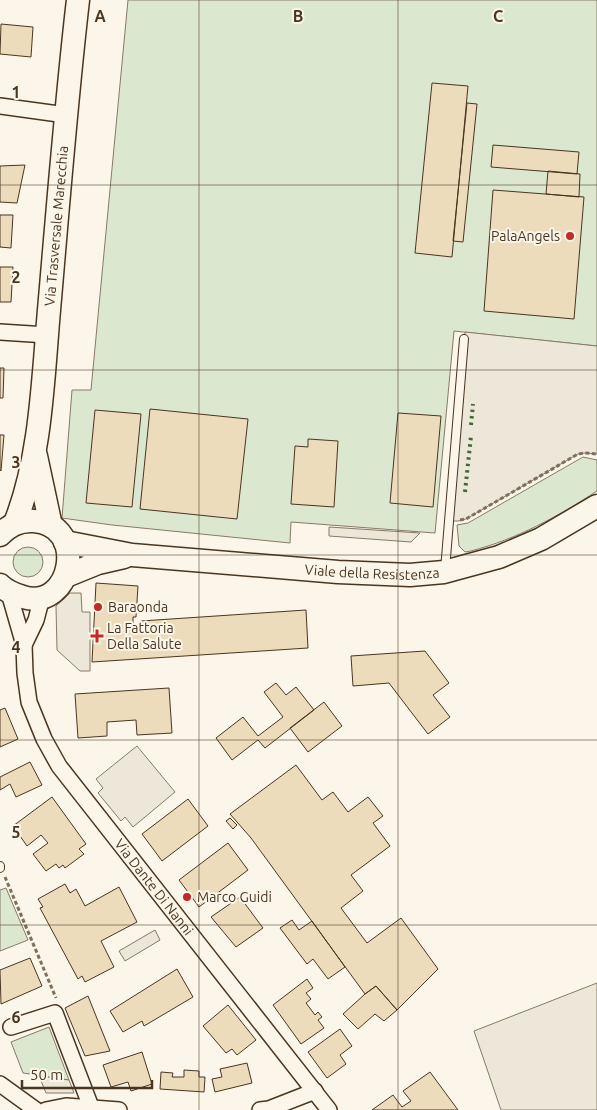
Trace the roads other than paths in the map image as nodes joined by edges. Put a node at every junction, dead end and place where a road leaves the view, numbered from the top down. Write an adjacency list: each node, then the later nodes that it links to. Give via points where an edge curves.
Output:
1 (76, 6): 3 (street, Via Trasversale Marecchia)
2 (0, 106): 3 (street)
3 (66, 115): 5 (street, Via Trasversale Marecchia)
4 (0, 332): 5 (street)
5 (47, 335): 7 (street, Via Trasversale Marecchia)
6 (464, 340): 12 (lane)
7 (35, 451): 9 (street, Via Trasversale Marecchia, via 23,499); 10 (street, Via Trasversale Marecchia)
8 (597, 506): 12 (street, Viale della Resistenza, via 532,543 499,557)
9 (8, 529): 10 (street, Viale della Resistenza, via 27,521 39,522)
10 (58, 534): 11 (street, Viale della Resistenza); 13 (street, Via Trasversale Marecchia, via 69,553)
11 (132, 555): 12 (street, Viale della Resistenza, via 338,572 410,575); 13 (street, Viale della Resistenza)
12 (444, 572)
13 (66, 576): 15 (street, via 56,589)
14 (2, 587): 15 (street, via 30,599); 16 (street, Via Dante Di Nanni)
15 (42, 597): 16 (street, Via Dante Di Nanni)
16 (24, 645): 19 (street, Via Dante Di Nanni, via 29,702 58,766)
17 (11, 1027): 20 (street, via 55,1013)
18 (0, 1084): 21 (street)
19 (315, 1091): 24 (street); 25 (street, Via Dante Di Nanni)
20 (91, 1107): 22 (street, via 66,1106); 23 (street)
21 (36, 1110)
22 (46, 1110)
23 (119, 1110)
24 (260, 1110)
25 (329, 1110)

